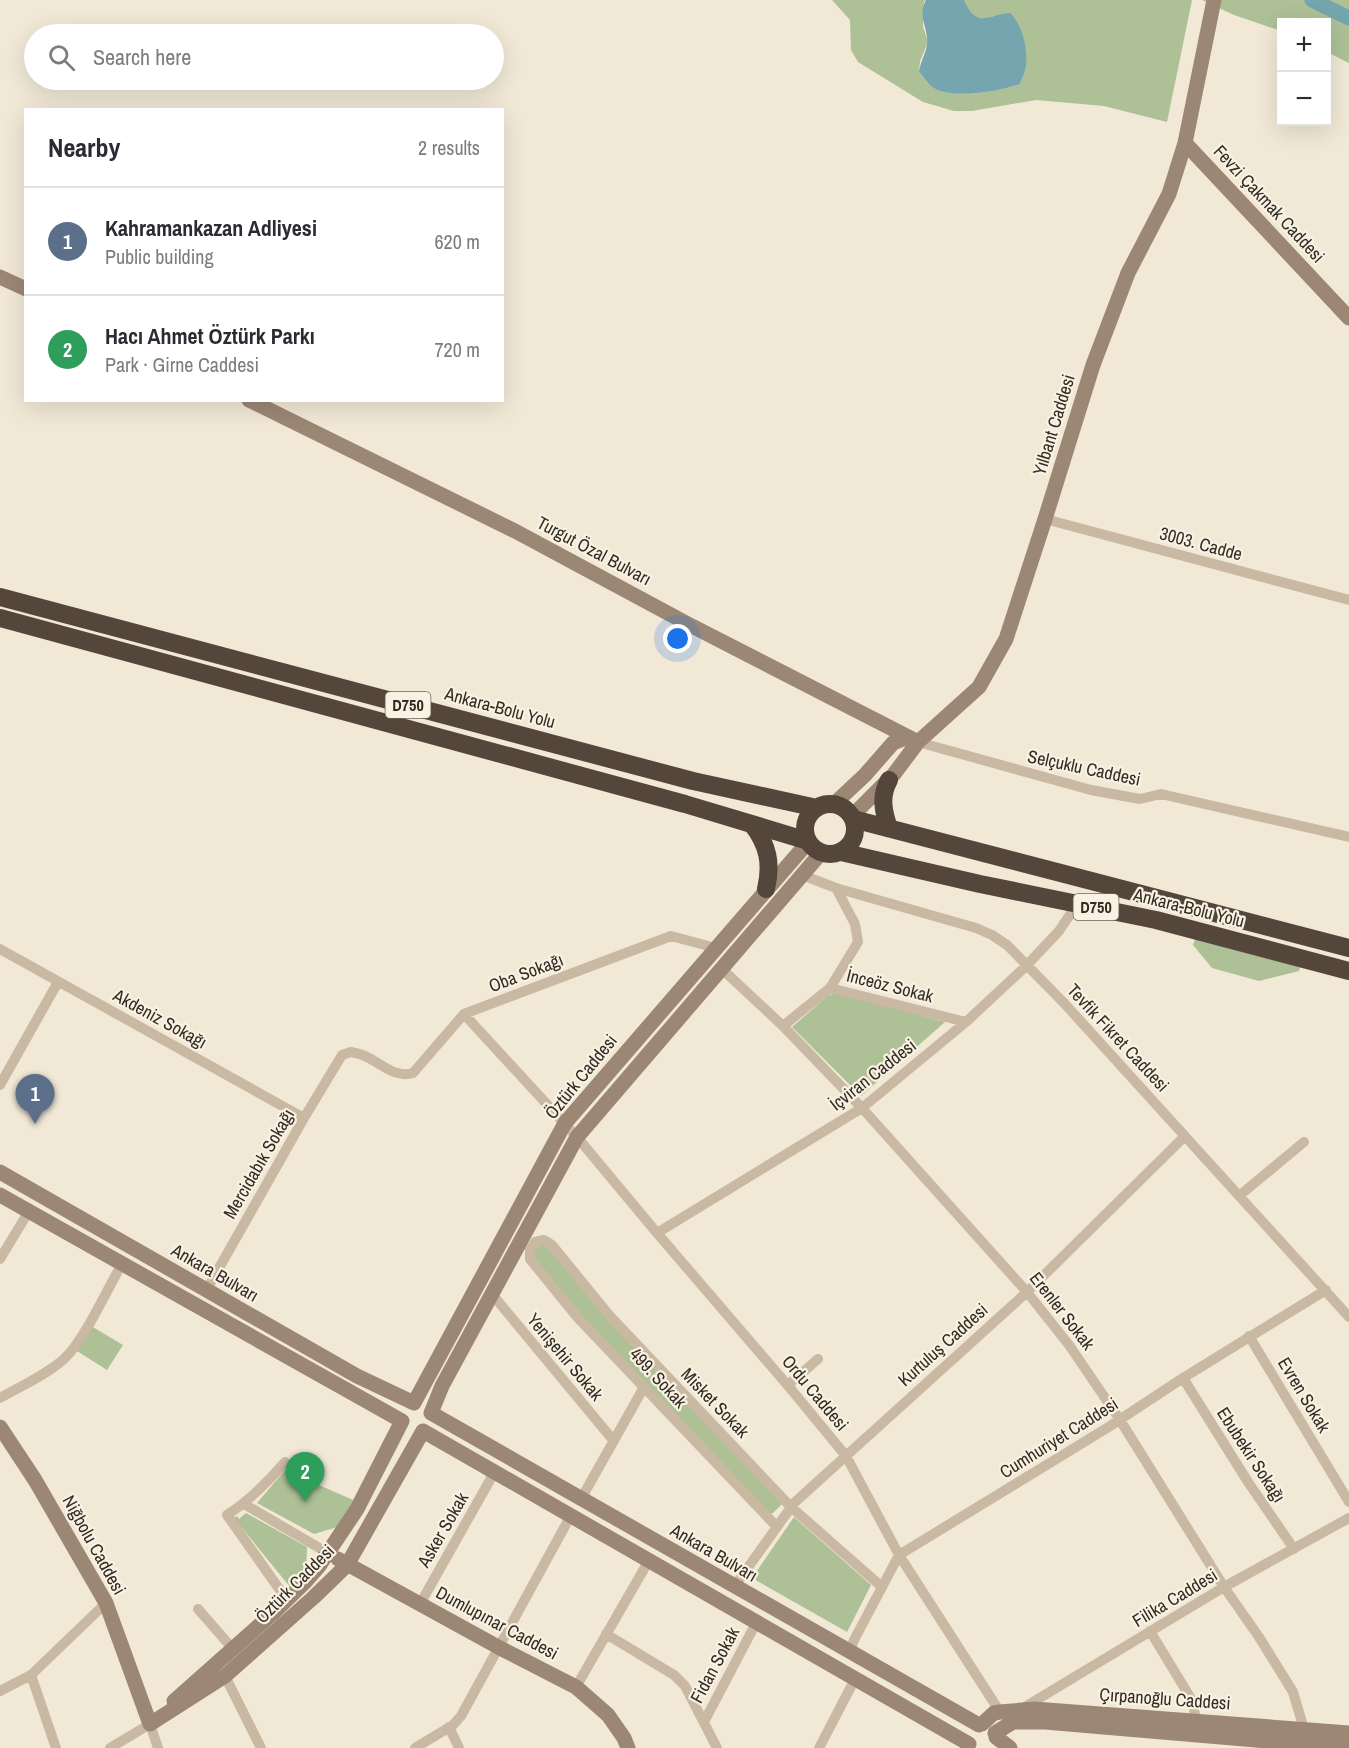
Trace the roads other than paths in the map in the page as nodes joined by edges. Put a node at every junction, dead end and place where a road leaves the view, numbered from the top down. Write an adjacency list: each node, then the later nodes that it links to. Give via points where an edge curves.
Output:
1 (1213, 2): 2 (street, Yılbant Caddesi)
2 (1185, 143): 5 (street, Fevzi Çakmak Caddesi); 7 (street, Yılbant Caddesi, via 1169,194 1128,273 1093,364)
3 (0, 277): 4 (street)
4 (24, 289)
5 (1349, 318)
6 (253, 402): 11 (street, Turgut Özal Bulvarı, via 515,531)
7 (1046, 519): 9 (street, 3003. Cadde); 11 (street, Yılbant Caddesi, via 1006,639 979,687)
8 (0, 597): 13 (highway, Ankara-Bolu Yolu / D750, via 693,782)
9 (1349, 600)
10 (0, 618): 15 (highway, D750)
11 (913, 740): 12 (street, Yılbant Caddesi); 13 (street, Yılbant Caddesi, via 893,743 865,775); 17 (street, Selçuklu Caddesi, via 1091,790 1140,799 1161,794)
12 (889, 780): 14 (street, Yılbant Caddesi); 16 (highway, via 883,801)
13 (826, 806): 14 (highway, via 844,808); 18 (highway, via 806,823 806,835)
14 (853, 818): 16 (highway, Ankara-Bolu Yolu / D750); 19 (highway, via 854,838)
15 (752, 824): 18 (highway, D750); 22 (highway, via 769,854)
16 (889, 828): 25 (highway, Ankara-Bolu Yolu / D750)
17 (1349, 837)
18 (813, 845): 19 (highway, via 831,854); 20 (street, Öztürk Caddesi); 22 (street, Öztürk Caddesi)
19 (841, 852): 23 (highway, Ankara-Bolu Yolu / D750)
20 (802, 875): 21 (street, Tevfik Fikret Caddesi); 28 (street, Öztürk Caddesi)
21 (836, 888): 27 (street, Tevfik Fikret Caddesi, via 976,928 1007,945); 31 (street, via 855,924 858,942)
22 (766, 889): 24 (street, Öztürk Caddesi)
23 (1077, 904): 27 (street, İçviran Caddesi, via 1059,931); 29 (highway, Ankara-Bolu Yolu / D750, via 1156,920)
24 (716, 948): 32 (street, Oba Sokağı, via 671,936); 39 (street, Öztürk Caddesi)
25 (1349, 948)
26 (0, 949): 30 (street, Akdeniz Sokağı)
27 (1026, 966): 33 (street, İçviran Caddesi); 40 (street, Tevfik Fikret Caddesi)
28 (722, 969): 34 (street, Erenler Sokak); 41 (street, Öztürk Caddesi)
29 (1349, 971)
30 (58, 982): 36 (street); 38 (street, Akdeniz Sokağı)
31 (830, 988): 33 (street, İnceöz Sokak); 34 (street, İnceöz Sokak)
32 (464, 1014): 35 (street, Oba Sokağı, via 413,1073 397,1074 367,1056 351,1052); 39 (street, Ordu Caddesi)
33 (966, 1022): 37 (street, İçviran Caddesi)
34 (783, 1026): 37 (street, Erenler Sokak)
35 (342, 1055): 38 (street, Mercidabık Sokağı)
36 (0, 1085)
37 (862, 1108): 47 (street, İçviran Caddesi); 53 (street, Erenler Sokak)
38 (304, 1118): 51 (street, Mercidabık Sokağı)
39 (565, 1123): 41 (street, Ordu Caddesi); 62 (street, Öztürk Caddesi)
40 (1185, 1136): 45 (street, Tevfik Fikret Caddesi); 53 (street, Kurtuluş Caddesi)
41 (578, 1137): 47 (street, Ordu Caddesi); 54 (street, Öztürk Caddesi)
42 (1304, 1142): 45 (street)
43 (0, 1172): 51 (street, Ankara Bulvarı)
44 (0, 1195): 46 (street, Ankara Bulvarı)
45 (1239, 1196): 52 (street, Tevfik Fikret Caddesi)
46 (28, 1211): 49 (street); 50 (street, Ankara Bulvarı)
47 (657, 1233): 59 (street, Ordu Caddesi)
48 (533, 1244): 60 (street, 499. Sokak, via 530,1256 537,1269); 75 (street, Misket Sokak, via 544,1240 552,1245 616,1322)
49 (0, 1259)
50 (122, 1264): 61 (street, via 66,1358); 65 (street, Ankara Bulvarı)
51 (206, 1290): 62 (street, Ankara Bulvarı, via 357,1376)
52 (1326, 1290): 55 (street, Tevfik Fikret Caddesi); 56 (street, Cumhuriyet Caddesi)
53 (1027, 1292): 64 (street, Erenler Sokak); 69 (street, Kurtuluş Caddesi)
54 (492, 1294): 63 (street, Öztürk Caddesi); 68 (street, Yenişehir Sokak)
55 (1349, 1317)
56 (1249, 1336): 58 (street, Cumhuriyet Caddesi); 73 (street, Evren Sokak)
57 (818, 1359): 59 (street)
58 (1183, 1378): 64 (street, Cumhuriyet Caddesi); 79 (street, Ebubekir Sokağı)
59 (788, 1385): 69 (street, Ordu Caddesi)
60 (644, 1387): 68 (street); 78 (street, 499. Sokak)
61 (0, 1398)
62 (414, 1403): 63 (street, Ankara Bulvarı, via 422,1404); 65 (street, via 404,1410)
63 (430, 1413): 67 (street, via 431,1422); 72 (street, Ankara Bulvarı)
64 (1120, 1420): 81 (street, Cumhuriyet Caddesi); 86 (street, Erenler Sokak)
65 (402, 1421): 67 (street, Ankara Bulvarı, via 409,1431); 80 (street, Öztürk Caddesi, via 357,1509)
66 (0, 1427): 88 (street, Niğbolu Caddesi)
67 (423, 1431): 71 (street, Ankara Bulvarı); 83 (street, Öztürk Caddesi)
68 (613, 1440): 72 (street)
69 (846, 1456): 75 (street, Kurtuluş Caddesi); 81 (street, Ordu Caddesi)
70 (285, 1462): 74 (street)
71 (494, 1473): 76 (street, Ankara Bulvarı); 89 (street, Asker Sokak)
72 (581, 1499): 84 (street, Ankara Bulvarı)
73 (1349, 1502)
74 (244, 1504): 80 (street); 87 (street, via 227,1515)
75 (791, 1507): 78 (street, Kurtuluş Caddesi); 85 (street, Misket Sokak)
76 (570, 1517): 82 (street, Ankara Bulvarı); 94 (street)
77 (1349, 1518): 79 (street, Filika Caddesi)
78 (777, 1527): 84 (street, Kurtuluş Caddesi)
79 (1294, 1549): 86 (street, Filika Caddesi)
80 (328, 1553): 83 (street, Dumlupınar Caddesi); 87 (street, Öztürk Caddesi)
81 (899, 1555): 85 (street); 103 (street, Ordu Caddesi)
82 (648, 1562): 91 (street, Ankara Bulvarı); 93 (street)
83 (347, 1564): 89 (street, Dumlupınar Caddesi); 98 (street, Öztürk Caddesi)
84 (734, 1587): 96 (street, Ankara Bulvarı)
85 (882, 1587): 96 (street)
86 (1224, 1587): 92 (street, Filika Caddesi); 110 (street, Erenler Sokak, via 1293,1692)
87 (287, 1599): 95 (street, Öztürk Caddesi)
88 (106, 1603): 97 (street); 105 (street, Niğbolu Caddesi)
89 (420, 1604): 94 (street, Dumlupınar Caddesi)
90 (198, 1609): 95 (street)
91 (756, 1623): 99 (street, Ankara Bulvarı); 104 (street, Fidan Sokak)
92 (1150, 1631): 102 (street, Filika Caddesi); 109 (street, via 1193,1702)
93 (606, 1634): 100 (street); 104 (street, via 674,1675 685,1686)
94 (500, 1648): 100 (street, Dumlupınar Caddesi); 106 (street, via 461,1716)
95 (233, 1649): 105 (street, Öztürk Caddesi)
96 (850, 1651): 107 (street, Ankara Bulvarı)
97 (31, 1675): 101 (street); 112 (street)
98 (225, 1676): 105 (street, Öztürk Caddesi); 115 (street)
99 (855, 1679): 111 (street, Ankara Bulvarı); 120 (street)
100 (576, 1688): 118 (street, Dumlupınar Caddesi, via 608,1715)
101 (0, 1691)
102 (1020, 1710): 103 (street, Çırpanoğlu Caddesi); 109 (street, Çırpanoğlu Caddesi, via 1047,1710)
103 (1000, 1712): 107 (street, Çırpanoğlu Caddesi, via 994,1713)
104 (704, 1722): 119 (street)
105 (150, 1724): 113 (street); 114 (street)
106 (449, 1727): 116 (street); 117 (street)
107 (989, 1733): 109 (street, Çırpanoğlu Caddesi, via 1019,1721); 111 (street, Ankara Bulvarı, via 970,1731); 121 (street, Ankara Bulvarı)
108 (1349, 1733): 110 (street, Çırpanoğlu Caddesi)
109 (1194, 1735): 110 (street, Çırpanoğlu Caddesi)
110 (1302, 1740): 122 (street, Çırpanoğlu Caddesi)
111 (970, 1747)
112 (57, 1748)
113 (110, 1748)
114 (158, 1748)
115 (261, 1748)
116 (415, 1748)
117 (459, 1748)
118 (628, 1748)
119 (717, 1748)
120 (819, 1748)
121 (1010, 1748)
122 (1349, 1748)

